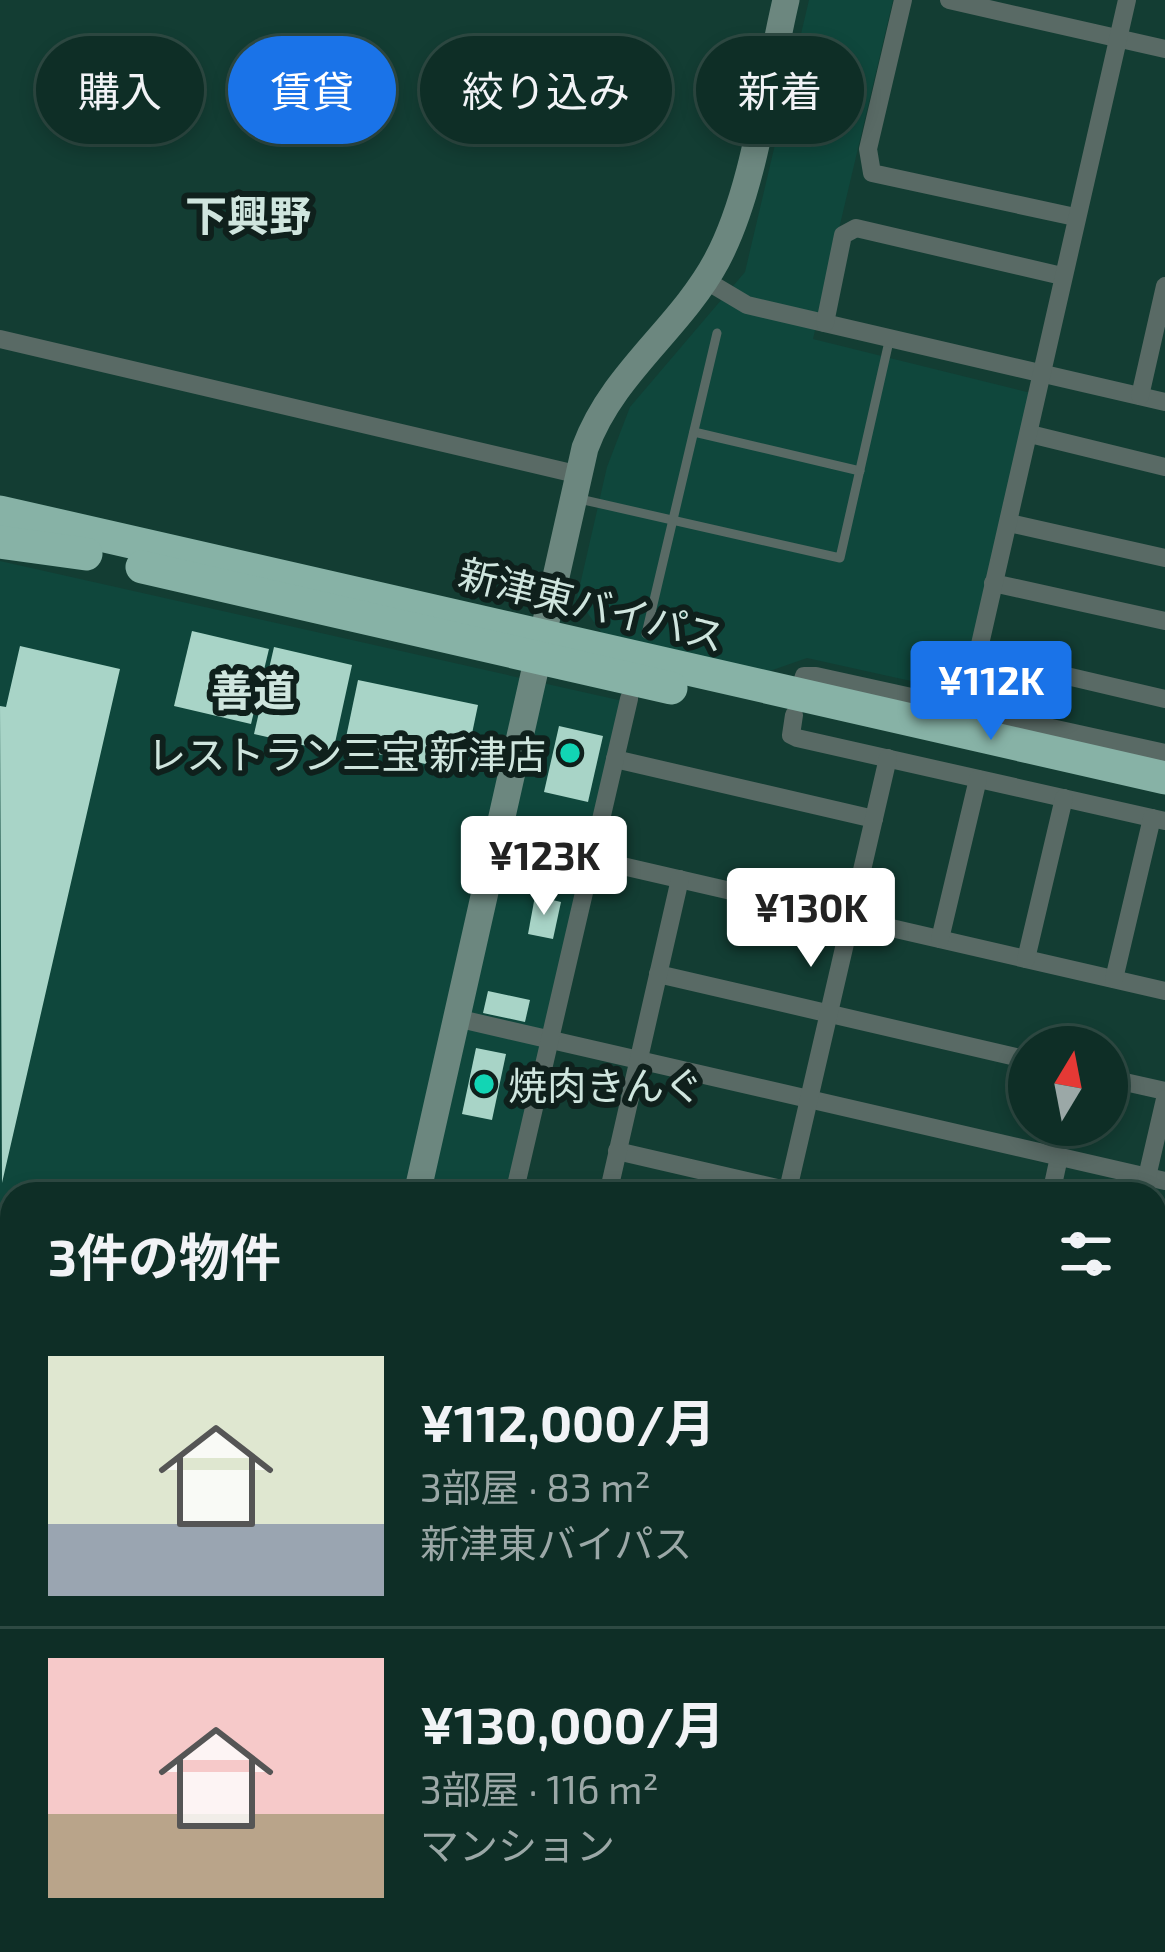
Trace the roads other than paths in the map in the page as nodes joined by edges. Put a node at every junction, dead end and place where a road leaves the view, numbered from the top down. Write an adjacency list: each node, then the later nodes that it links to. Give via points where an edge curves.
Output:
1 (786, 0): 9 (street, via 728,236)
2 (903, 0): 7 (street, via 868,149 872,173)
3 (949, 0): 5 (street)
4 (1127, 0): 5 (street)
5 (1118, 39): 6 (street); 7 (street)
6 (1165, 49)
7 (1075, 217): 8 (street)
8 (1062, 276): 11 (street, via 856,228 843,235); 15 (street)
9 (705, 280): 11 (street, via 746,305); 22 (street, via 615,387 592,428)
10 (1165, 286): 16 (street)
11 (825, 322): 13 (street)
12 (716, 333): 18 (lane)
13 (890, 338): 15 (street); 21 (lane)
14 (0, 339): 22 (street)
15 (1044, 375): 16 (street); 19 (street)
16 (1140, 396): 17 (street)
17 (1165, 402)
18 (694, 432): 21 (lane); 24 (lane)
19 (1030, 434): 20 (street); 25 (street)
20 (1165, 467)
21 (860, 471): 24 (lane, via 841,558)
22 (577, 486): 24 (lane); 31 (street)
23 (0, 512): 31 (highway, 新津東バイパス)
24 (674, 521): 30 (lane)
25 (1009, 524): 27 (street); 28 (street)
26 (0, 539): 31 (highway, 新津東バイパス)
27 (1165, 556)
28 (993, 583): 29 (street); 32 (street)
29 (1165, 621)
30 (646, 634)
31 (543, 646): 35 (highway, 新津東バイパス); 54 (street)
32 (977, 656): 33 (street); 36 (street)
33 (1165, 698)
34 (629, 699): 39 (street)
35 (795, 707): 36 (street, via 804,676 816,676); 38 (street, via 791,735); 40 (highway, 新津東バイパス); 43 (highway, 新津東バイパス)
36 (964, 710): 37 (street)
37 (1165, 754)
38 (888, 758): 41 (street); 44 (street)
39 (615, 759): 44 (street); 45 (street)
40 (1165, 778)
41 (978, 779): 42 (street); 48 (street)
42 (1064, 798): 43 (street); 49 (street)
43 (1160, 812): 51 (street)
44 (874, 819): 47 (street)
45 (592, 859): 46 (street); 55 (street)
46 (680, 879): 47 (street); 50 (street)
47 (850, 918): 48 (street); 53 (street)
48 (940, 939): 49 (street)
49 (1027, 959): 51 (street)
50 (658, 974): 53 (street); 57 (street)
51 (1114, 979): 52 (street)
52 (1165, 991)
53 (829, 1014): 56 (street); 60 (street)
54 (456, 1018): 55 (street); 63 (street)
55 (550, 1040): 57 (street); 64 (street)
56 (1008, 1055)
57 (639, 1060): 60 (street); 61 (street)
58 (1128, 1084): 59 (street)
59 (1165, 1095): 70 (street)
60 (809, 1099): 62 (street); 67 (street)
61 (617, 1151): 65 (street); 66 (street)
62 (1059, 1157): 68 (street); 69 (street)
63 (420, 1182)
64 (517, 1182)
65 (611, 1182)
66 (747, 1182)
67 (795, 1182)
68 (1054, 1182)
69 (1144, 1182)
70 (1151, 1182)

